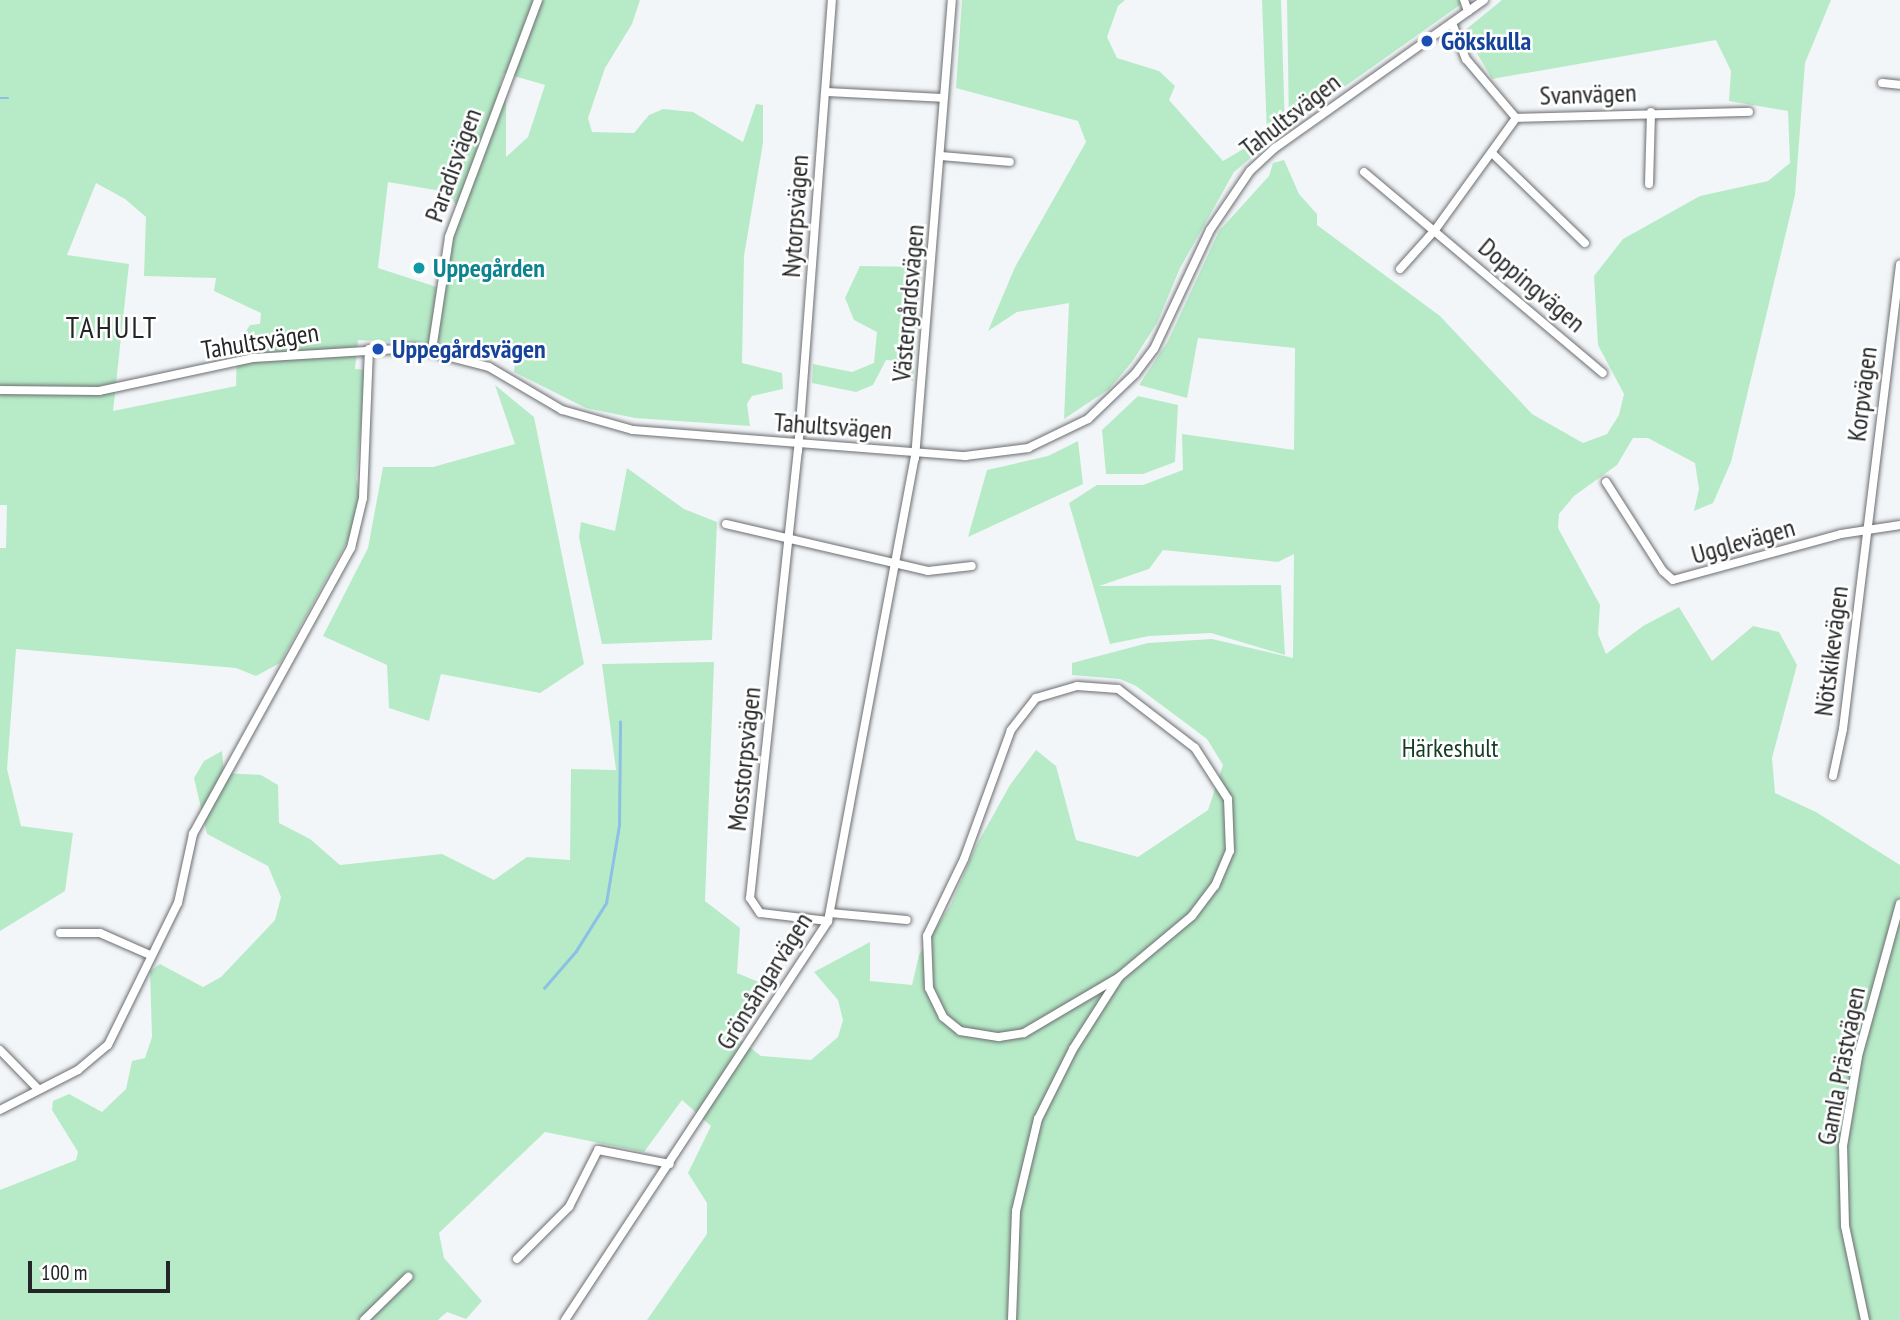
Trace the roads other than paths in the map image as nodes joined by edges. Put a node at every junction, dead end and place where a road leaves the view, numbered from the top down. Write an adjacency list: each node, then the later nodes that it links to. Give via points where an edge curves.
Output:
1 (538, 0): 25 (street, Paradisvägen, via 449,237)
2 (832, 0): 10 (street, Nytorpsvägen)
3 (952, 0): 11 (street, Västergårdsvägen)
4 (1464, 0): 6 (street)
5 (1484, 0): 6 (street, Tahultsvägen)
6 (1468, 11): 7 (street, Tahultsvägen)
7 (1452, 23): 14 (street, Svanvägen, via 1466,59); 29 (street, Tahultsvägen, via 1275,148 1250,171 1210,230 1154,349 1122,390 1088,419 1046,442 1011,452 965,456)
8 (1882, 83): 9 (street)
9 (1900, 85)
10 (826, 92): 11 (street); 28 (street, Nytorpsvägen)
11 (943, 98): 16 (street, Västergårdsvägen)
12 (1749, 111): 13 (street, Svanvägen)
13 (1651, 112): 14 (street, Svanvägen); 19 (street, Svanvägen)
14 (1516, 118): 15 (street)
15 (1493, 154): 20 (street); 21 (street)
16 (942, 156): 17 (street); 29 (street, Västergårdsvägen)
17 (1010, 163)
18 (1364, 172): 20 (street, Doppingvägen)
19 (1649, 184)
20 (1435, 230): 23 (street); 26 (street, Doppingvägen)
21 (1585, 243)
22 (1900, 264): 33 (street, Korpvägen)
23 (1400, 269)
24 (369, 349): 25 (street, Tahultsvägen); 27 (street, Tahultsvägen, via 253,358 117,389); 42 (street, via 363,498 356,537 193,834 178,903)
25 (432, 350): 28 (street, Tahultsvägen, via 489,367 562,410 605,426)
26 (1603, 373)
27 (0, 390)
28 (799, 440): 29 (street, Tahultsvägen); 34 (street, Mosstorpsvägen)
29 (915, 453): 35 (street, Grönsångarvägen)
30 (1606, 482): 33 (street, Ugglevägen, via 1673,580)
31 (726, 524): 34 (street)
32 (1900, 525): 33 (street, Ugglevägen)
33 (1865, 530): 37 (street, Nötskikevägen, via 1843,729)
34 (789, 536): 35 (street); 39 (street, Mosstorpsvägen, via 750,898 760,913)
35 (899, 562): 36 (street, via 928,571); 39 (street, Grönsångarvägen)
36 (972, 566)
37 (1833, 776)
38 (1900, 904): 53 (street, Gamla Prästvägen, via 1858,1056 1843,1146 1845,1226)
39 (829, 917): 40 (street, Mosstorpsvägen); 47 (street, Grönsångarvägen)
40 (907, 920)
41 (60, 933): 42 (street, via 100,933)
42 (150, 955): 45 (street, via 108,1045 78,1070)
43 (1119, 977): 43 (street, via 1024,1033 999,1037 960,1031 943,1017 933,1003 926,970 927,936 964,859 1010,730 1036,698 1077,686 1118,689 1164,721 1195,748 1228,799 1230,851 1215,886 1177,932); 52 (street, via 1073,1049 1038,1119 1017,1211)
44 (0, 1050): 45 (street)
45 (38, 1089): 46 (street)
46 (0, 1110)
47 (670, 1164): 48 (street, via 598,1150 569,1207); 51 (street, Grönsångarvägen)
48 (517, 1259)
49 (408, 1277): 50 (street)
50 (363, 1320)
51 (565, 1320)
52 (1012, 1320)
53 (1865, 1320)

